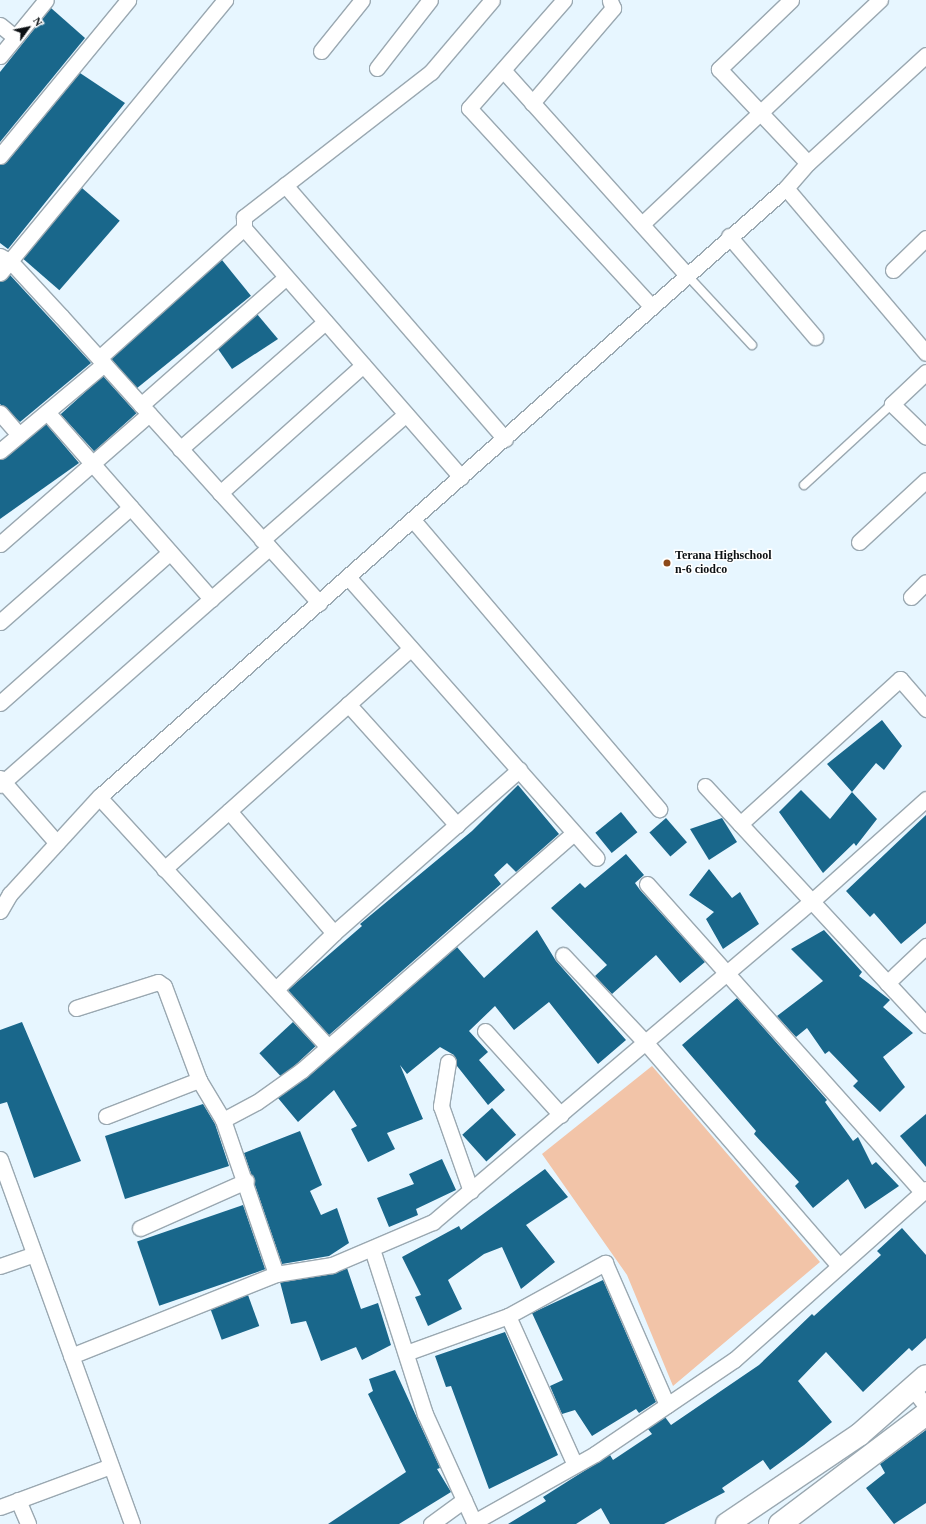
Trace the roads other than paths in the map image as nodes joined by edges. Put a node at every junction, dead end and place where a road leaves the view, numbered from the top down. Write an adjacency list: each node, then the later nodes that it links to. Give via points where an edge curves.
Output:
1 (46, 0): 12 (street)
2 (128, 0): 20 (street)
3 (225, 0): 28 (street)
4 (430, 0): 16 (street)
5 (492, 0): 22 (street, via 431,72)
6 (564, 0): 17 (street)
7 (610, 0): 18 (street, via 613,8)
8 (791, 0): 19 (street, via 719,69)
9 (880, 0): 19 (street)
10 (357, 2): 13 (street)
11 (0, 25): 12 (street)
12 (15, 38): 15 (street)
13 (321, 51)
14 (926, 55): 21 (street)
15 (0, 56)
16 (377, 68)
17 (503, 70): 18 (street); 33 (street, via 470,108)
18 (532, 103): 24 (street)
19 (760, 112): 21 (street); 24 (street)
20 (0, 156)
21 (808, 163): 23 (street)
22 (285, 185): 25 (street, via 244,217); 48 (street)
23 (786, 188): 26 (street); 37 (street)
24 (642, 224): 31 (street)
25 (244, 228): 32 (street); 38 (street)
26 (729, 236): 31 (street); 35 (street)
27 (926, 238): 29 (street)
28 (6, 259): 30 (street); 38 (street)
29 (893, 270)
30 (0, 273)
31 (686, 274): 33 (street); 36 (lane)
32 (286, 276): 34 (street); 42 (street)
33 (651, 306): 48 (street)
34 (325, 322): 39 (street); 49 (street)
35 (815, 337)
36 (752, 345)
37 (926, 353)
38 (102, 361): 42 (street); 43 (street)
39 (363, 365): 45 (street); 55 (street)
40 (926, 372): 41 (street)
41 (892, 404): 47 (street); 54 (lane)
42 (145, 409): 49 (street); 51 (street)
43 (47, 412): 46 (street); 51 (street)
44 (0, 413): 46 (street)
45 (406, 414): 52 (street); 60 (street)
46 (19, 435): 50 (street)
47 (926, 437)
48 (505, 439): 52 (street)
49 (180, 449): 55 (street)
50 (0, 451)
51 (92, 463): 56 (street); 59 (street)
52 (461, 478): 57 (street)
53 (926, 480): 58 (street)
54 (804, 485)
55 (220, 493): 60 (street)
56 (131, 508): 61 (street); 67 (street)
57 (413, 520): 62 (street); 77 (street)
58 (859, 542)
59 (0, 544)
60 (265, 544): 65 (street); 66 (street)
61 (170, 552): 65 (street); 69 (street)
62 (348, 577): 66 (street); 68 (street)
63 (926, 582): 64 (street)
64 (911, 597)
65 (211, 599): 73 (street)
66 (319, 603): 75 (street)
67 (0, 622)
68 (411, 648): 70 (street); 72 (street)
69 (0, 703)
70 (348, 704): 78 (street); 80 (street)
71 (926, 709): 79 (street, via 900,679)
72 (519, 770): 80 (street); 81 (street)
73 (1, 782): 82 (street)
74 (705, 786): 79 (street)
75 (99, 797): 82 (street); 84 (street)
76 (926, 799): 86 (street)
77 (659, 809)
78 (229, 811): 84 (street); 88 (street)
79 (740, 824): 86 (street)
80 (457, 825): 88 (street)
81 (573, 834): 83 (street); 98 (street)
82 (57, 843): 87 (street, via 10,894)
83 (597, 858)
84 (164, 869): 93 (street)
85 (648, 884): 91 (street)
86 (812, 902): 91 (street); 92 (street)
87 (0, 911)
88 (334, 933): 93 (street)
89 (926, 946): 92 (street)
90 (563, 955): 97 (street)
91 (728, 972): 97 (street); 106 (street)
92 (887, 983): 95 (street)
93 (276, 989): 98 (street)
94 (76, 1008): 100 (street, via 158,982 168,993)
95 (926, 1025)
96 (485, 1031): 101 (street)
97 (646, 1043): 101 (street); 112 (street)
98 (328, 1047): 103 (street, via 257,1102)
99 (448, 1062): 107 (street, via 441,1106)
100 (199, 1080): 102 (street); 103 (street)
101 (561, 1115): 107 (street)
102 (106, 1116)
103 (223, 1120): 105 (street)
104 (0, 1159): 110 (street)
105 (246, 1181): 108 (street); 113 (street)
106 (924, 1191): 112 (street)
107 (471, 1192): 109 (street, via 433,1222)
108 (140, 1228)
109 (372, 1248): 113 (street, via 332,1265); 115 (street)
110 (34, 1254): 111 (street); 116 (street)
111 (0, 1266)
112 (839, 1266): 118 (street, via 734,1360)
113 (276, 1274): 116 (street)
114 (508, 1316): 115 (street); 118 (street, via 605,1263); 121 (street)
115 (406, 1353): 124 (street, via 425,1414)
116 (71, 1356): 122 (street)
117 (919, 1382): 119 (street); 131 (street, via 859,1435)
118 (667, 1405): 121 (street)
119 (926, 1406)
120 (926, 1414): 126 (street)
121 (575, 1465): 127 (street)
122 (112, 1466): 123 (street); 129 (street)
123 (18, 1500): 125 (street); 128 (street)
124 (464, 1500): 127 (street); 130 (street)
125 (0, 1507)
126 (789, 1522)
127 (474, 1523)
128 (28, 1524)
129 (132, 1524)
130 (431, 1524)
131 (727, 1524)

